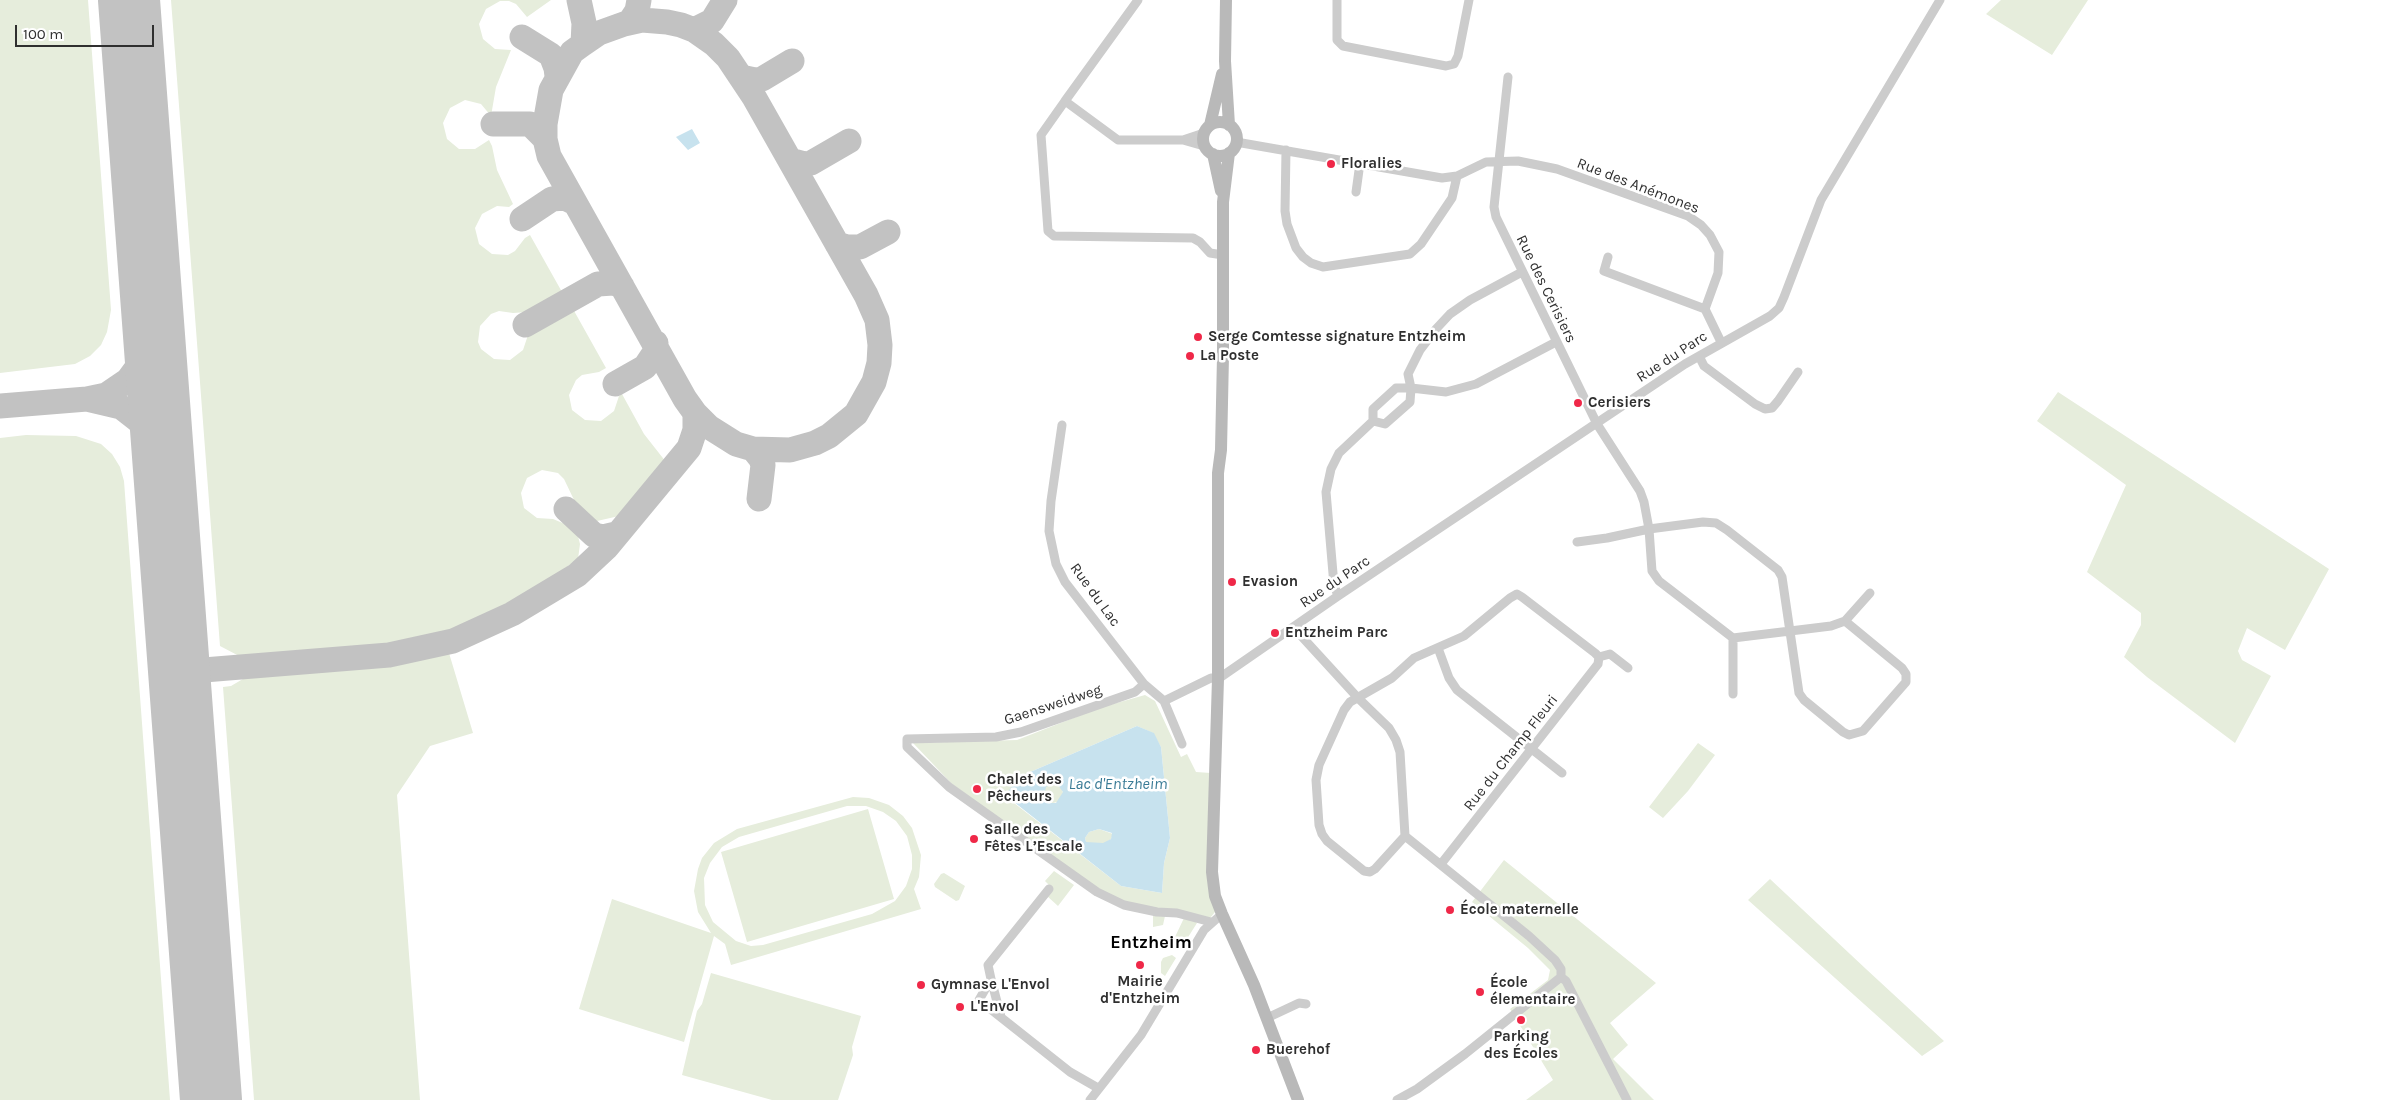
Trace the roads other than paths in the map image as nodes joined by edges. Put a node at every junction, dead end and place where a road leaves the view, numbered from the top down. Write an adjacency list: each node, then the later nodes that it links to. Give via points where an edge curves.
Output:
1 (1138, 0): 8 (street)
2 (1226, 0): 6 (main road)
3 (1337, 0): 4 (street, via 1336,40 1343,46 1446,66 1454,64 1458,56)
4 (1469, 0)
5 (1940, 0): 24 (street, Rue du Parc, via 1821,200 1779,308)
6 (1225, 61): 9 (main road); 10 (main road)
7 (1508, 77): 14 (street, Rue des Cerisiers)
8 (1065, 101): 10 (street, via 1118,140); 19 (street, via 1041,135 1048,231 1054,236 1194,238 1210,253)
9 (1229, 125): 10 (main road, via 1220,122); 11 (main road, via 1235,133)
10 (1208, 140): 13 (main road, via 1224,155); 18 (main road)
11 (1236, 142): 12 (street); 13 (main road)
12 (1286, 150): 15 (street); 16 (street, via 1287,224 1302,257 1323,267 1410,254 1421,244 1452,198)
13 (1229, 153): 18 (main road)
14 (1498, 160): 16 (street); 21 (street, Rue des Cerisiers, via 1496,217); 22 (street, Rue des Anémones, via 1557,169 1688,216 1701,224 1719,252 1718,273)
15 (1360, 163): 16 (street, via 1442,178); 17 (street)
16 (1457, 176)
17 (1356, 192)
18 (1223, 202): 19 (main road)
19 (1223, 255): 42 (main road)
20 (1608, 257): 22 (street, via 1604,271)
21 (1522, 272): 23 (street, Rue des Cerisiers); 27 (street, via 1470,300 1436,328 1408,374)
22 (1705, 309): 24 (street)
23 (1556, 342): 27 (street, via 1476,384 1446,392); 29 (street, Rue des Cerisiers)
24 (1721, 342): 25 (street, Rue du Parc)
25 (1699, 356): 26 (street, via 1704,366 1765,409 1772,408); 29 (street, Rue du Parc)
26 (1798, 372)
27 (1411, 388): 28 (street, via 1396,388 1373,409); 28 (street, via 1410,402 1398,413 1385,424)
28 (1373, 421): 34 (street, via 1339,453 1331,469 1326,492 1334,585)
29 (1597, 424): 31 (street, Rue des Cerisiers, via 1640,491); 34 (street, Rue du Parc)
30 (1062, 425): 43 (street, Rue du Lac, via 1049,531 1056,564 1065,582)
31 (1649, 528): 32 (street); 37 (street, via 1703,522 1716,523 1727,530 1778,570 1782,577); 38 (street, Rue des Cerisiers, via 1652,571 1659,581)
32 (1577, 542)
33 (1870, 593): 35 (street)
34 (1338, 596): 36 (street, Rue du Parc)
35 (1845, 621): 37 (street, via 1830,626); 37 (street, via 1906,674 1904,687 1863,731 1855,734 1843,732 1804,700 1797,688)
36 (1293, 627): 42 (street, Rue du Parc); 45 (street)
37 (1788, 630): 38 (street)
38 (1733, 638): 44 (street)
39 (1438, 648): 40 (street, via 1464,636 1517,594); 45 (street, via 1414,658 1392,678); 48 (street, via 1457,690)
40 (1599, 657): 41 (street, via 1610,654); 48 (street, Rue du Champ Fleuri, via 1598,664)
41 (1628, 668)
42 (1218, 680): 46 (street, via 1211,678); 53 (main road, via 1212,838)
43 (1144, 684): 46 (street, Rue du Lac); 53 (street, Gaensweidweg, via 1135,692 1021,732 996,737 907,739 907,747 949,787 1097,892 1124,905 1156,912)
44 (1733, 694)
45 (1358, 698): 50 (street, via 1389,728 1396,740 1400,752); 50 (street, via 1344,710 1319,765 1316,780 1322,834 1364,871 1370,872)
46 (1164, 701): 47 (street, Rue du Lac)
47 (1182, 744)
48 (1532, 748): 49 (street); 51 (street, Rue du Champ Fleuri)
49 (1562, 772)
50 (1405, 836): 51 (street)
51 (1441, 864): 54 (street, via 1529,936 1554,960 1561,969)
52 (1049, 889): 55 (street, via 988,965)
53 (1216, 918): 58 (main road); 59 (street, via 1204,930 1141,1035)
54 (1562, 977): 62 (street, via 1465,1054); 63 (street)
55 (991, 979): 57 (street); 57 (street, via 979,1000)
56 (1306, 1004): 58 (street, via 1299,1003)
57 (1001, 1017): 59 (street, via 1070,1072)
58 (1267, 1018): 61 (main road)
59 (1098, 1088): 60 (street)
60 (1090, 1100)
61 (1298, 1100)
62 (1397, 1100)
63 (1627, 1100)

